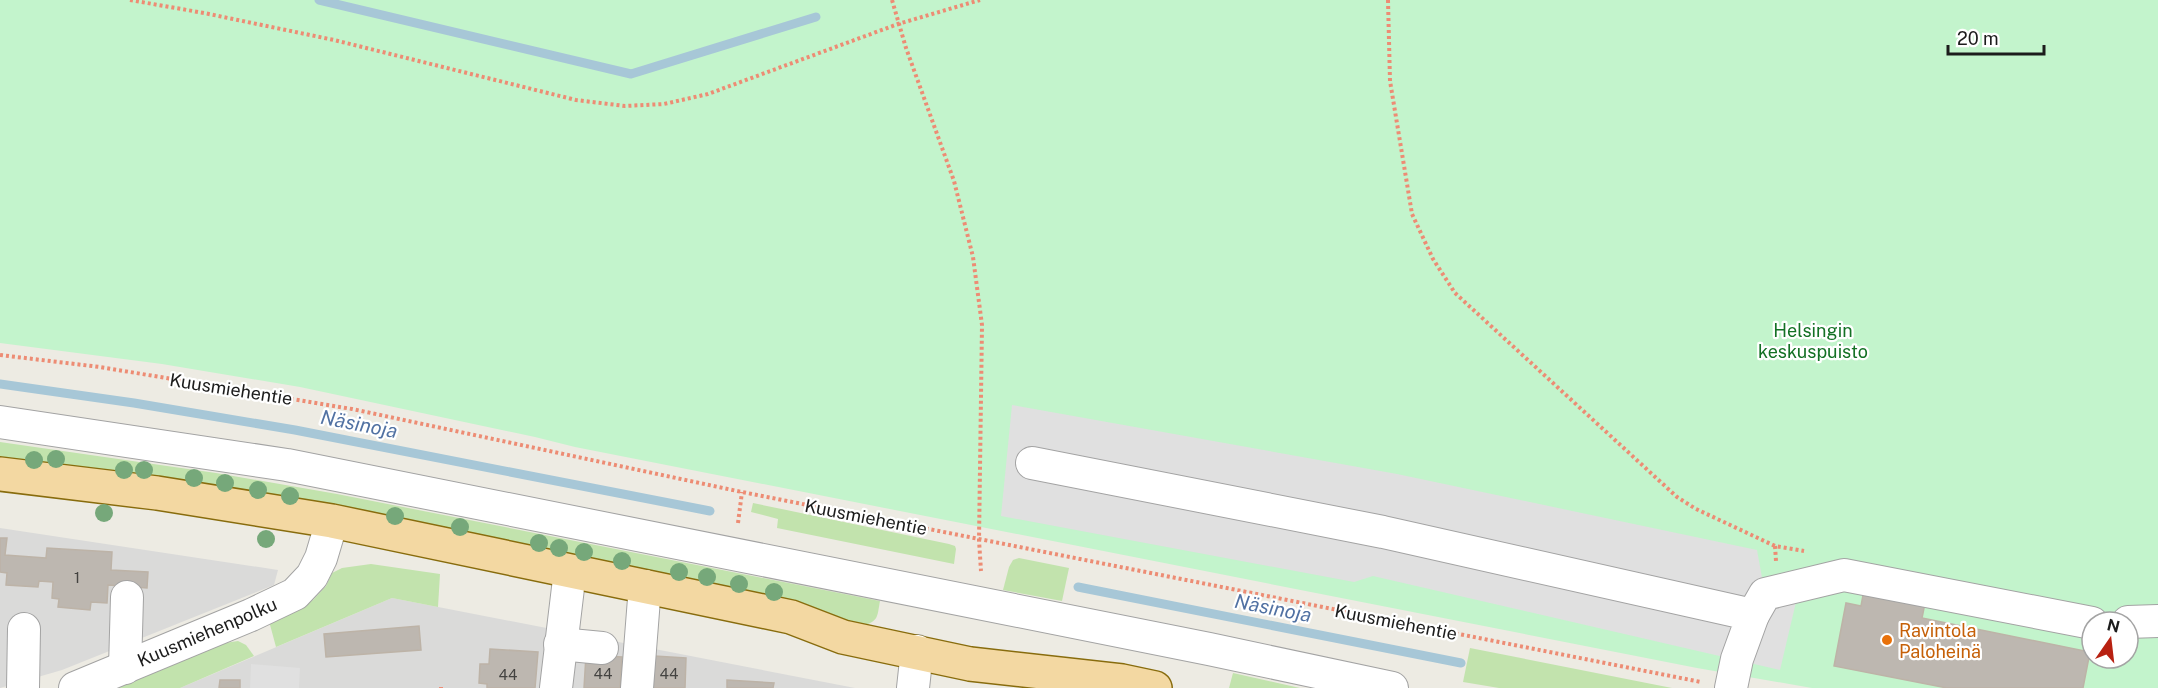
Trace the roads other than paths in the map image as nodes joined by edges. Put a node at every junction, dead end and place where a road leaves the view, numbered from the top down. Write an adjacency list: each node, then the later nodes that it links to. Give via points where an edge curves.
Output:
1 (0, 422): 24 (street, via 287,465)
2 (1032, 463): 8 (street, via 1383,532)
3 (0, 474): 4 (main road, via 157,493)
4 (332, 521): 5 (main road); 16 (street, Kuusmiehenpolku, via 312,576 295,594)
5 (570, 571): 6 (main road); 13 (street)
6 (645, 586): 15 (main road, via 791,617 843,637); 21 (street)
7 (127, 597): 16 (street)
8 (1753, 615): 9 (street, via 1764,594 1844,575); 17 (street, via 1737,659)
9 (2080, 621)
10 (2158, 621): 11 (street)
11 (2140, 622)
12 (24, 629): 18 (street)
13 (560, 645): 14 (street); 20 (street)
14 (603, 648)
15 (917, 651): 22 (street); 23 (main road, via 970,664)
16 (125, 668): 19 (street, Kuusmiehenpolku)
17 (1720, 686)
18 (23, 688)
19 (75, 688)
20 (556, 688)
21 (637, 688)
22 (913, 688)
23 (1155, 688)
24 (1392, 688)

